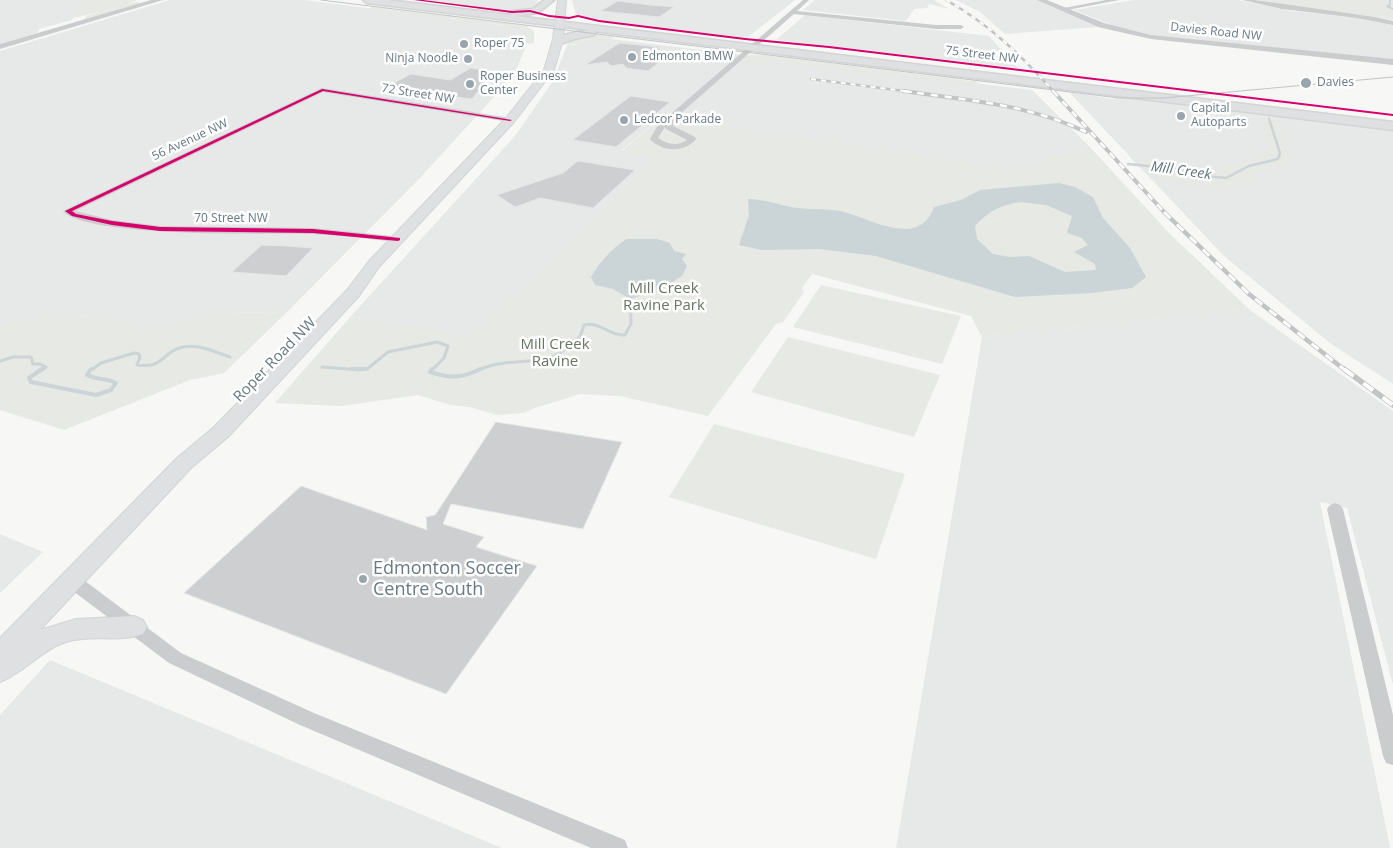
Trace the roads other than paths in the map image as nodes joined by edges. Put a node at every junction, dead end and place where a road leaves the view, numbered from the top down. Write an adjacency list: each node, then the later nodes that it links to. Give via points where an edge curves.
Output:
1 (159, 0): 23 (street)
2 (367, 0): 13 (main road, 75 Street NW)
3 (392, 0): 12 (main road, 75 Street NW)
4 (550, 0): 12 (main road, via 532,12); 15 (main road)
5 (562, 0): 14 (main road, Roper Road NW)
6 (806, 0): 11 (street)
7 (1042, 0): 10 (street, Davies Road NW)
8 (1116, 0): 10 (street)
9 (1246, 0): 16 (street, via 1286,9)
10 (1062, 9): 25 (street, Davies Road NW, via 1104,26 1151,37)
11 (792, 12): 17 (street); 22 (street)
12 (502, 13): 15 (main road, 75 Street NW)
13 (513, 18): 15 (main road, 75 Street NW); 18 (main road)
14 (561, 18): 15 (main road, 75 Street NW); 19 (main road, 75 Street NW); 21 (main road, Roper Road NW); 22 (main road, 75 Street NW)
15 (548, 20): 18 (main road)
16 (1393, 23)
17 (961, 27)
18 (546, 32)
19 (641, 33): 20 (main road, 75 Street NW); 21 (main road, via 584,34)
20 (703, 40): 22 (main road, 75 Street NW); 24 (main road, via 736,51)
21 (558, 42): 28 (main road, Roper Road NW, via 548,72)
22 (754, 45): 24 (street); 31 (main road, 75 Street NW); 31 (main road, 75 Street NW, via 1325,118)
23 (0, 47)
24 (739, 58): 29 (street)
25 (1393, 62)
26 (535, 72): 28 (main road, Roper Road NW, via 528,84)
27 (322, 90): 30 (street, 72 Street NW); 32 (street, 56 Avenue NW)
28 (526, 99): 30 (main road, Roper Road NW)
29 (670, 119): 29 (street, via 670,127 688,135 692,139 689,143 672,146 656,142 654,139 661,127)
30 (510, 120): 33 (main road, Roper Road NW)
31 (1393, 123)
32 (68, 210): 33 (street, 70 Street NW, via 74,215 143,228 313,231)
33 (398, 239): 35 (main road, Roper Road NW, via 353,293 221,432 184,463)
34 (1335, 509): 39 (street)
35 (71, 580): 36 (street); 37 (main road, Roper Road NW)
36 (134, 627): 38 (main road, via 87,628 59,634); 40 (street, via 175,658 275,706)
37 (0, 655)
38 (0, 670)
39 (1393, 756)
40 (617, 848)

